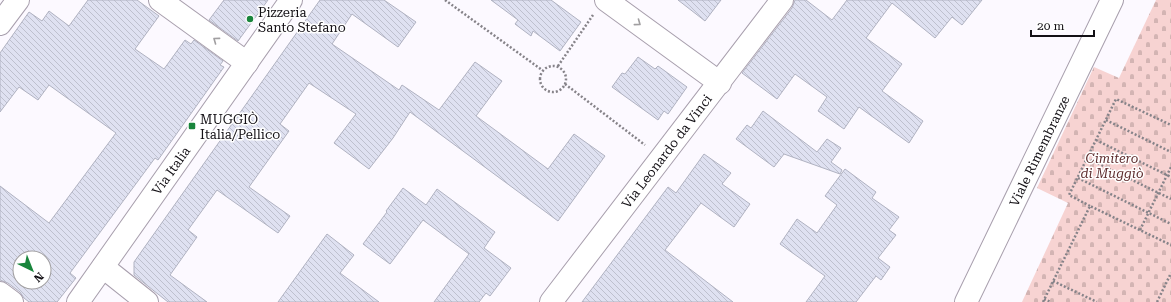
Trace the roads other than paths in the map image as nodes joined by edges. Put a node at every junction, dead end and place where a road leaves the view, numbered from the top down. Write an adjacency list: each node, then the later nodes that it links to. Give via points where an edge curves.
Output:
1 (18, 0): 7 (street)
2 (160, 0): 8 (street, one-way to 2)
3 (291, 0): 8 (street, Via Italia)
4 (782, 0): 9 (street, Via Leonardo da Vinci)
5 (1112, 0): 16 (street, Viale Rimembranze)
6 (601, 6): 9 (street, one-way to 9)
7 (0, 24)
8 (247, 63): 10 (street, Via Italia)
9 (720, 83): 15 (street, Via Leonardo da Vinci)
10 (102, 267): 13 (street, Via Italia); 14 (street)
11 (0, 293): 12 (street)
12 (12, 302)
13 (78, 302)
14 (147, 302)
15 (551, 302)
16 (966, 302)

